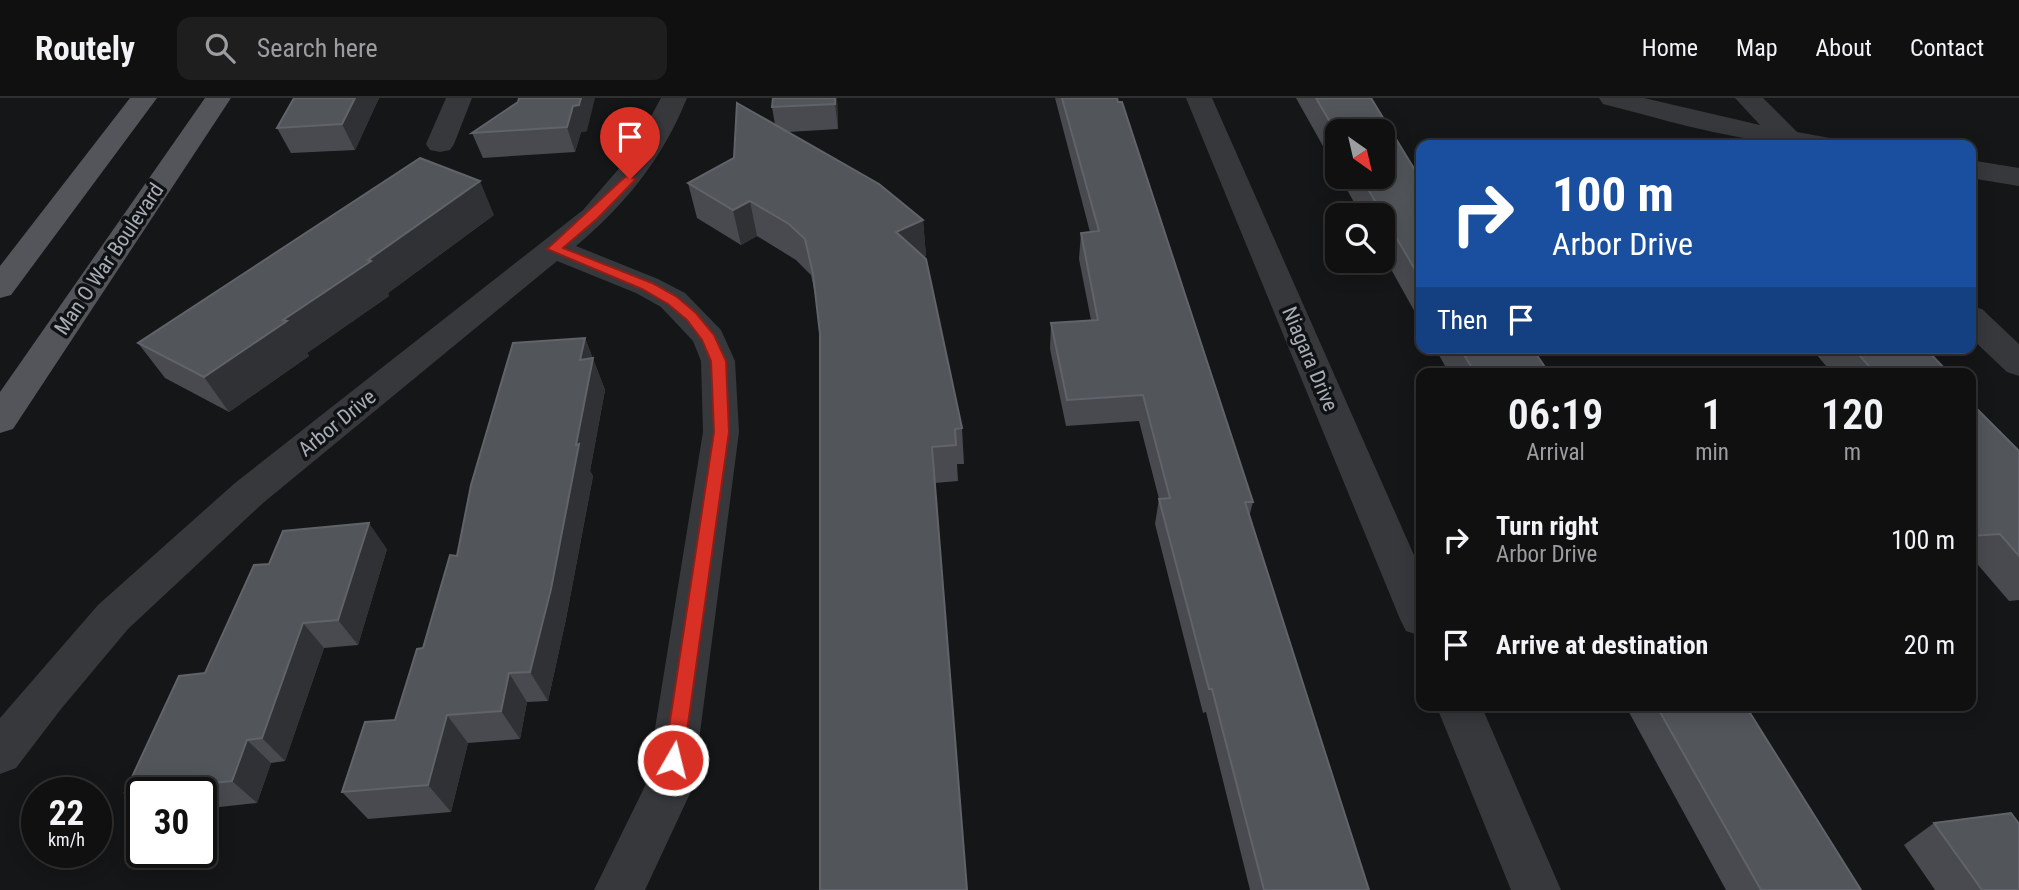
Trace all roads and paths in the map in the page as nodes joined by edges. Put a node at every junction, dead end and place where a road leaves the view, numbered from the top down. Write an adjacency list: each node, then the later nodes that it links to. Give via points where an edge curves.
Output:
1 (144, 98): 14 (main road)
2 (218, 98): 17 (main road, Man O War Boulevard)
3 (459, 98): 10 (street)
4 (674, 98): 13 (street, Arbor Drive, via 658,138 630,179)
5 (1199, 98): 18 (street, Niagara Drive)
6 (1612, 98): 8 (street)
7 (1748, 98): 9 (street)
8 (1784, 140)
9 (1791, 140)
10 (440, 144)
11 (1976, 170): 12 (street)
12 (2019, 177)
13 (554, 249): 20 (street, Arbor Drive, via 249,493 113,617); 21 (street, via 673,300 709,338 718,361 721,432 669,787)
14 (0, 288)
15 (1976, 323): 16 (street)
16 (2019, 364)
17 (0, 420)
18 (1416, 607)
19 (1461, 711): 22 (street)
20 (0, 753)
21 (619, 890)
22 (1536, 890)

